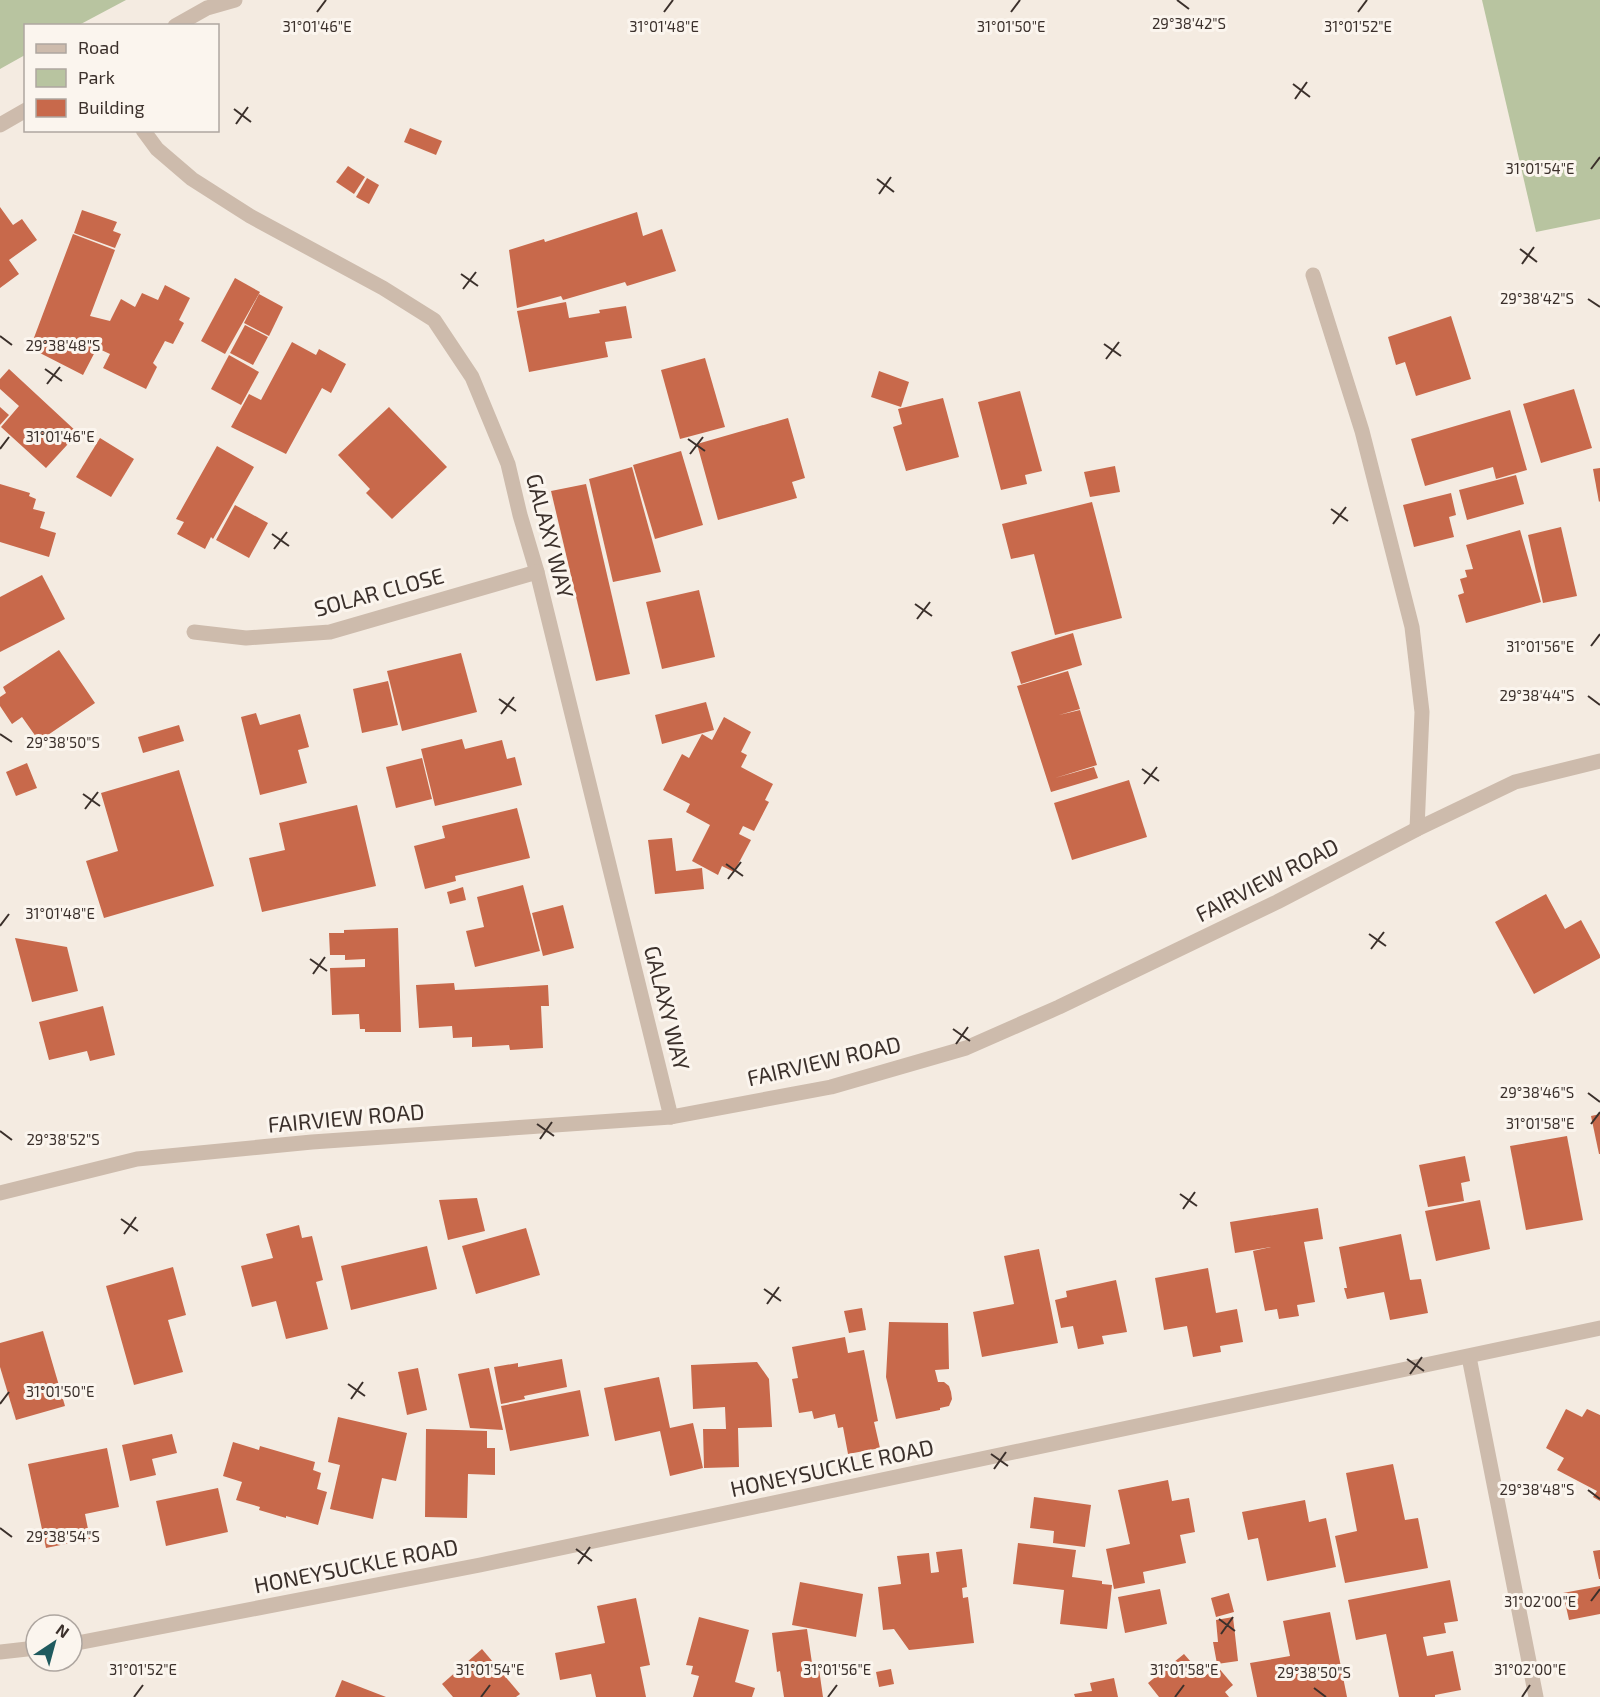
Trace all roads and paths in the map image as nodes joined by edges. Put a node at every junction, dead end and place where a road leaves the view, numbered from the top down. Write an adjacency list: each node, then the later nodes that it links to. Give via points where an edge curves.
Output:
1 (235, 0): 2 (street, via 207,8)
2 (179, 24)
3 (24, 111): 4 (street)
4 (0, 125)
5 (144, 132): 7 (street, GALAXY WAY, via 157,149 192,179 434,320 472,377 504,453)
6 (1313, 275): 10 (street, via 1362,431 1412,627 1422,712)
7 (537, 572): 8 (street, SOLAR CLOSE, via 330,632 246,638); 11 (street, GALAXY WAY)
8 (194, 632)
9 (1600, 761): 10 (street, FAIRVIEW ROAD, via 1515,782)
10 (1417, 828): 11 (street, FAIRVIEW ROAD, via 1266,907 966,1048 831,1087)
11 (671, 1117): 12 (street, FAIRVIEW ROAD, via 312,1142 137,1159)
12 (0, 1193)
13 (1600, 1328): 14 (street, HONEYSUCKLE ROAD)
14 (1469, 1357): 15 (street, HONEYSUCKLE ROAD, via 480,1565); 18 (street)
15 (84, 1642)
16 (24, 1649): 17 (street)
17 (0, 1652)
18 (1536, 1697)

